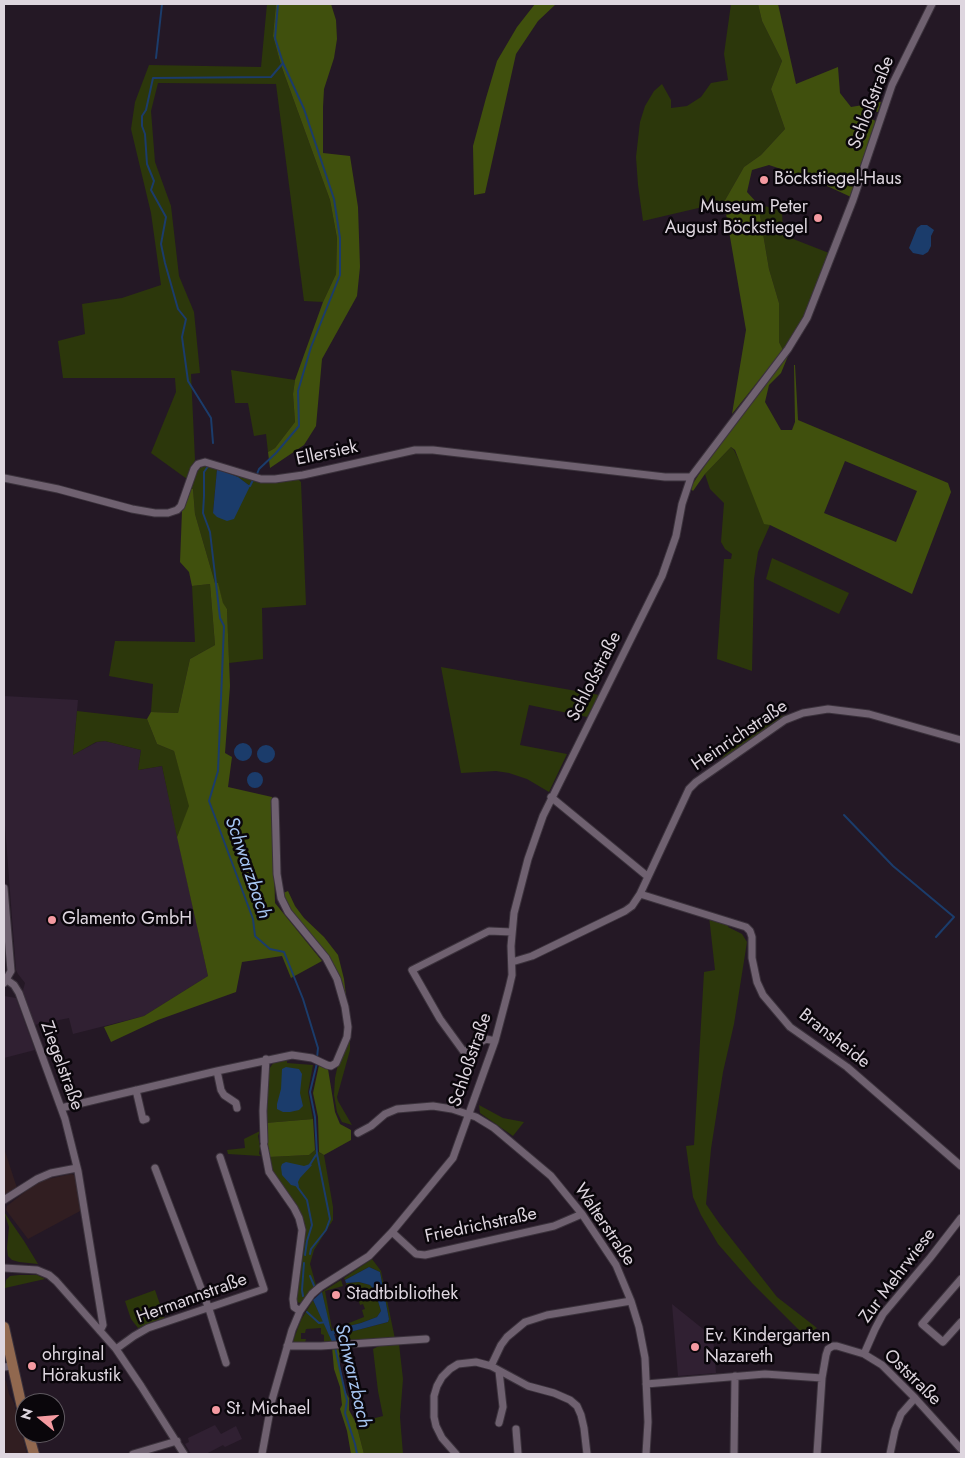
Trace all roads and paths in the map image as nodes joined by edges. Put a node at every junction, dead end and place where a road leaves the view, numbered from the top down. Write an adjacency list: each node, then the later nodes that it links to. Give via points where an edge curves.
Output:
1 (932, 4): 2 (street, Schloßstraße, via 892,85 853,200 803,325)
2 (691, 477): 3 (street, Ellersiek, via 665,477 433,450 415,450 275,479 255,477 205,462 194,469 181,506 168,513 132,509); 5 (street, Schloßstraße, via 662,576)
3 (4, 478)
4 (961, 740): 7 (street, Heinrichstraße, via 869,714 828,709 785,720 689,789)
5 (551, 797): 7 (street); 10 (street, Schloßstraße, via 523,877)
6 (274, 801): 14 (street, via 281,898 288,912 330,965 337,980 348,1028 336,1063 331,1066 312,1058 292,1055)
7 (647, 876): 9 (street, Heinrichstraße)
8 (4, 888): 12 (street, Ziegelstraße, via 11,970)
9 (640, 894): 11 (street, Heinrichstraße, via 625,911 532,956); 23 (street, Bransheide, via 746,927 752,937 757,982 763,995 790,1027 847,1067)
10 (512, 932): 11 (street, Schloßstraße); 13 (street, via 489,931 412,970 440,1019 464,1052 486,1039)
11 (512, 962): 13 (street, Schloßstraße, via 510,988)
12 (5, 982): 17 (street, Ziegelstraße, via 14,985 19,993)
13 (495, 1041): 19 (street, Schloßstraße)
14 (266, 1059): 15 (street); 34 (street, via 264,1144 269,1172 294,1208 302,1230 294,1299 294,1307)
15 (217, 1070): 16 (street); 18 (street, via 221,1090 236,1103)
16 (136, 1090): 17 (street); 20 (street, via 143,1120)
17 (61, 1108): 24 (street, Ziegelstraße)
18 (237, 1108)
19 (469, 1114): 21 (street, Walterstraße, via 433,1106 397,1109); 27 (street, Walterstraße, via 505,1136 551,1176); 29 (street, Schloßstraße, via 449,1163)
20 (146, 1119)
21 (358, 1133)
22 (220, 1157): 33 (street, Hermannstraße, via 264,1288)
23 (961, 1166)
24 (77, 1168): 26 (street, via 37,1179); 37 (street, Ziegelstraße, via 103,1325)
25 (155, 1168): 33 (street)
26 (4, 1200)
27 (582, 1214): 29 (street, Friedrichstraße, via 554,1226 425,1255 416,1254); 32 (street, Walterstraße, via 616,1264)
28 (961, 1218): 41 (street, Zur Mehrwiese, via 883,1314)
29 (392, 1232): 34 (street, Schloßstraße, via 356,1266 320,1287)
30 (4, 1268): 37 (street, via 37,1270 49,1275)
31 (961, 1279): 35 (street, via 922,1324 943,1342)
32 (632, 1301): 44 (street, via 547,1315 525,1322 507,1337); 48 (street, Walterstraße, via 645,1358)
33 (209, 1308): 40 (street, Hermannstraße, via 148,1328); 42 (street)
34 (300, 1311): 39 (street, Schloßstraße)
35 (961, 1322)
36 (4, 1327): 43 (main road)
37 (100, 1331): 40 (street)
38 (426, 1340): 39 (street)
39 (287, 1346): 57 (street, Schloßstraße)
40 (116, 1349): 53 (street)
41 (864, 1354): 47 (street, Oststraße, via 833,1346 828,1349); 50 (street, Oststraße, via 882,1365)
42 (226, 1363)
43 (8, 1366): 49 (main road)
44 (491, 1366): 45 (street); 58 (street, via 476,1362 458,1364 442,1377 437,1386 434,1396 436,1426)
45 (499, 1371): 51 (street, via 503,1407); 60 (street, via 528,1386 570,1400 577,1406)
46 (735, 1376): 47 (street, via 765,1374); 48 (street); 62 (street)
47 (822, 1378): 63 (street, Oststraße)
48 (646, 1384): 61 (street, Walterstraße)
49 (16, 1393)
50 (915, 1398): 54 (street, Oststraße); 64 (street, via 901,1414)
51 (499, 1423)
52 (516, 1429): 59 (street)
53 (177, 1441): 55 (street); 56 (street)
54 (961, 1449)
55 (132, 1454)
56 (184, 1454)
57 (262, 1454)
58 (456, 1454)
59 (518, 1454)
60 (587, 1454)
61 (646, 1454)
62 (734, 1454)
63 (817, 1454)
64 (890, 1454)

